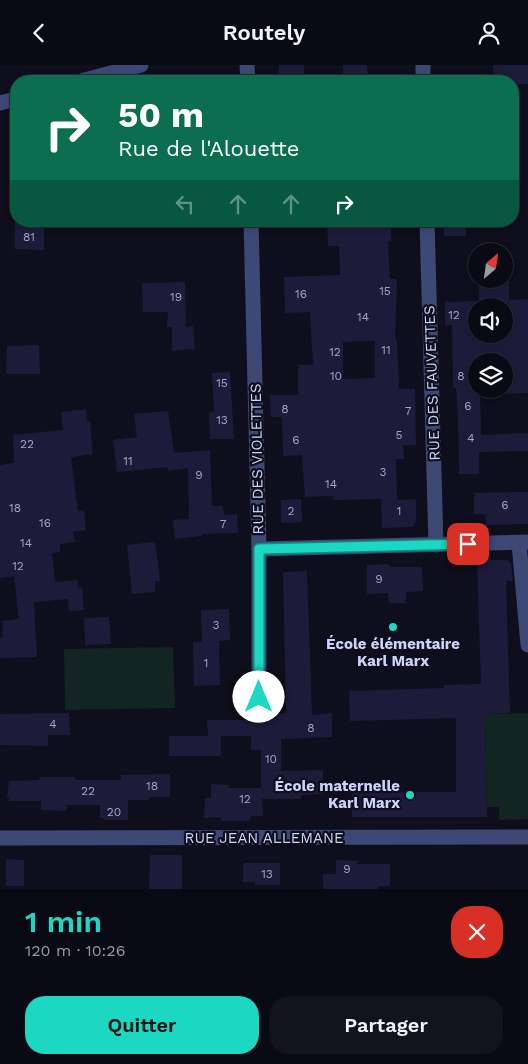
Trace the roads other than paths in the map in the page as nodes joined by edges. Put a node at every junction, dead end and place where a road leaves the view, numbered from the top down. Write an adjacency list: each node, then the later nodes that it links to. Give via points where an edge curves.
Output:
1 (141, 65): 2 (street)
2 (104, 75)
3 (251, 227): 7 (street, RUE DES VIOLETTES)
4 (427, 227): 6 (street, RUE DES FAUVETTES)
5 (524, 543): 6 (street); 8 (street)
6 (436, 545): 7 (street)
7 (259, 549): 9 (street, RUE DES VIOLETTES)
8 (528, 645)
9 (259, 697)
10 (528, 837): 11 (street, RUE JEAN ALLEMANE)
11 (0, 838)

